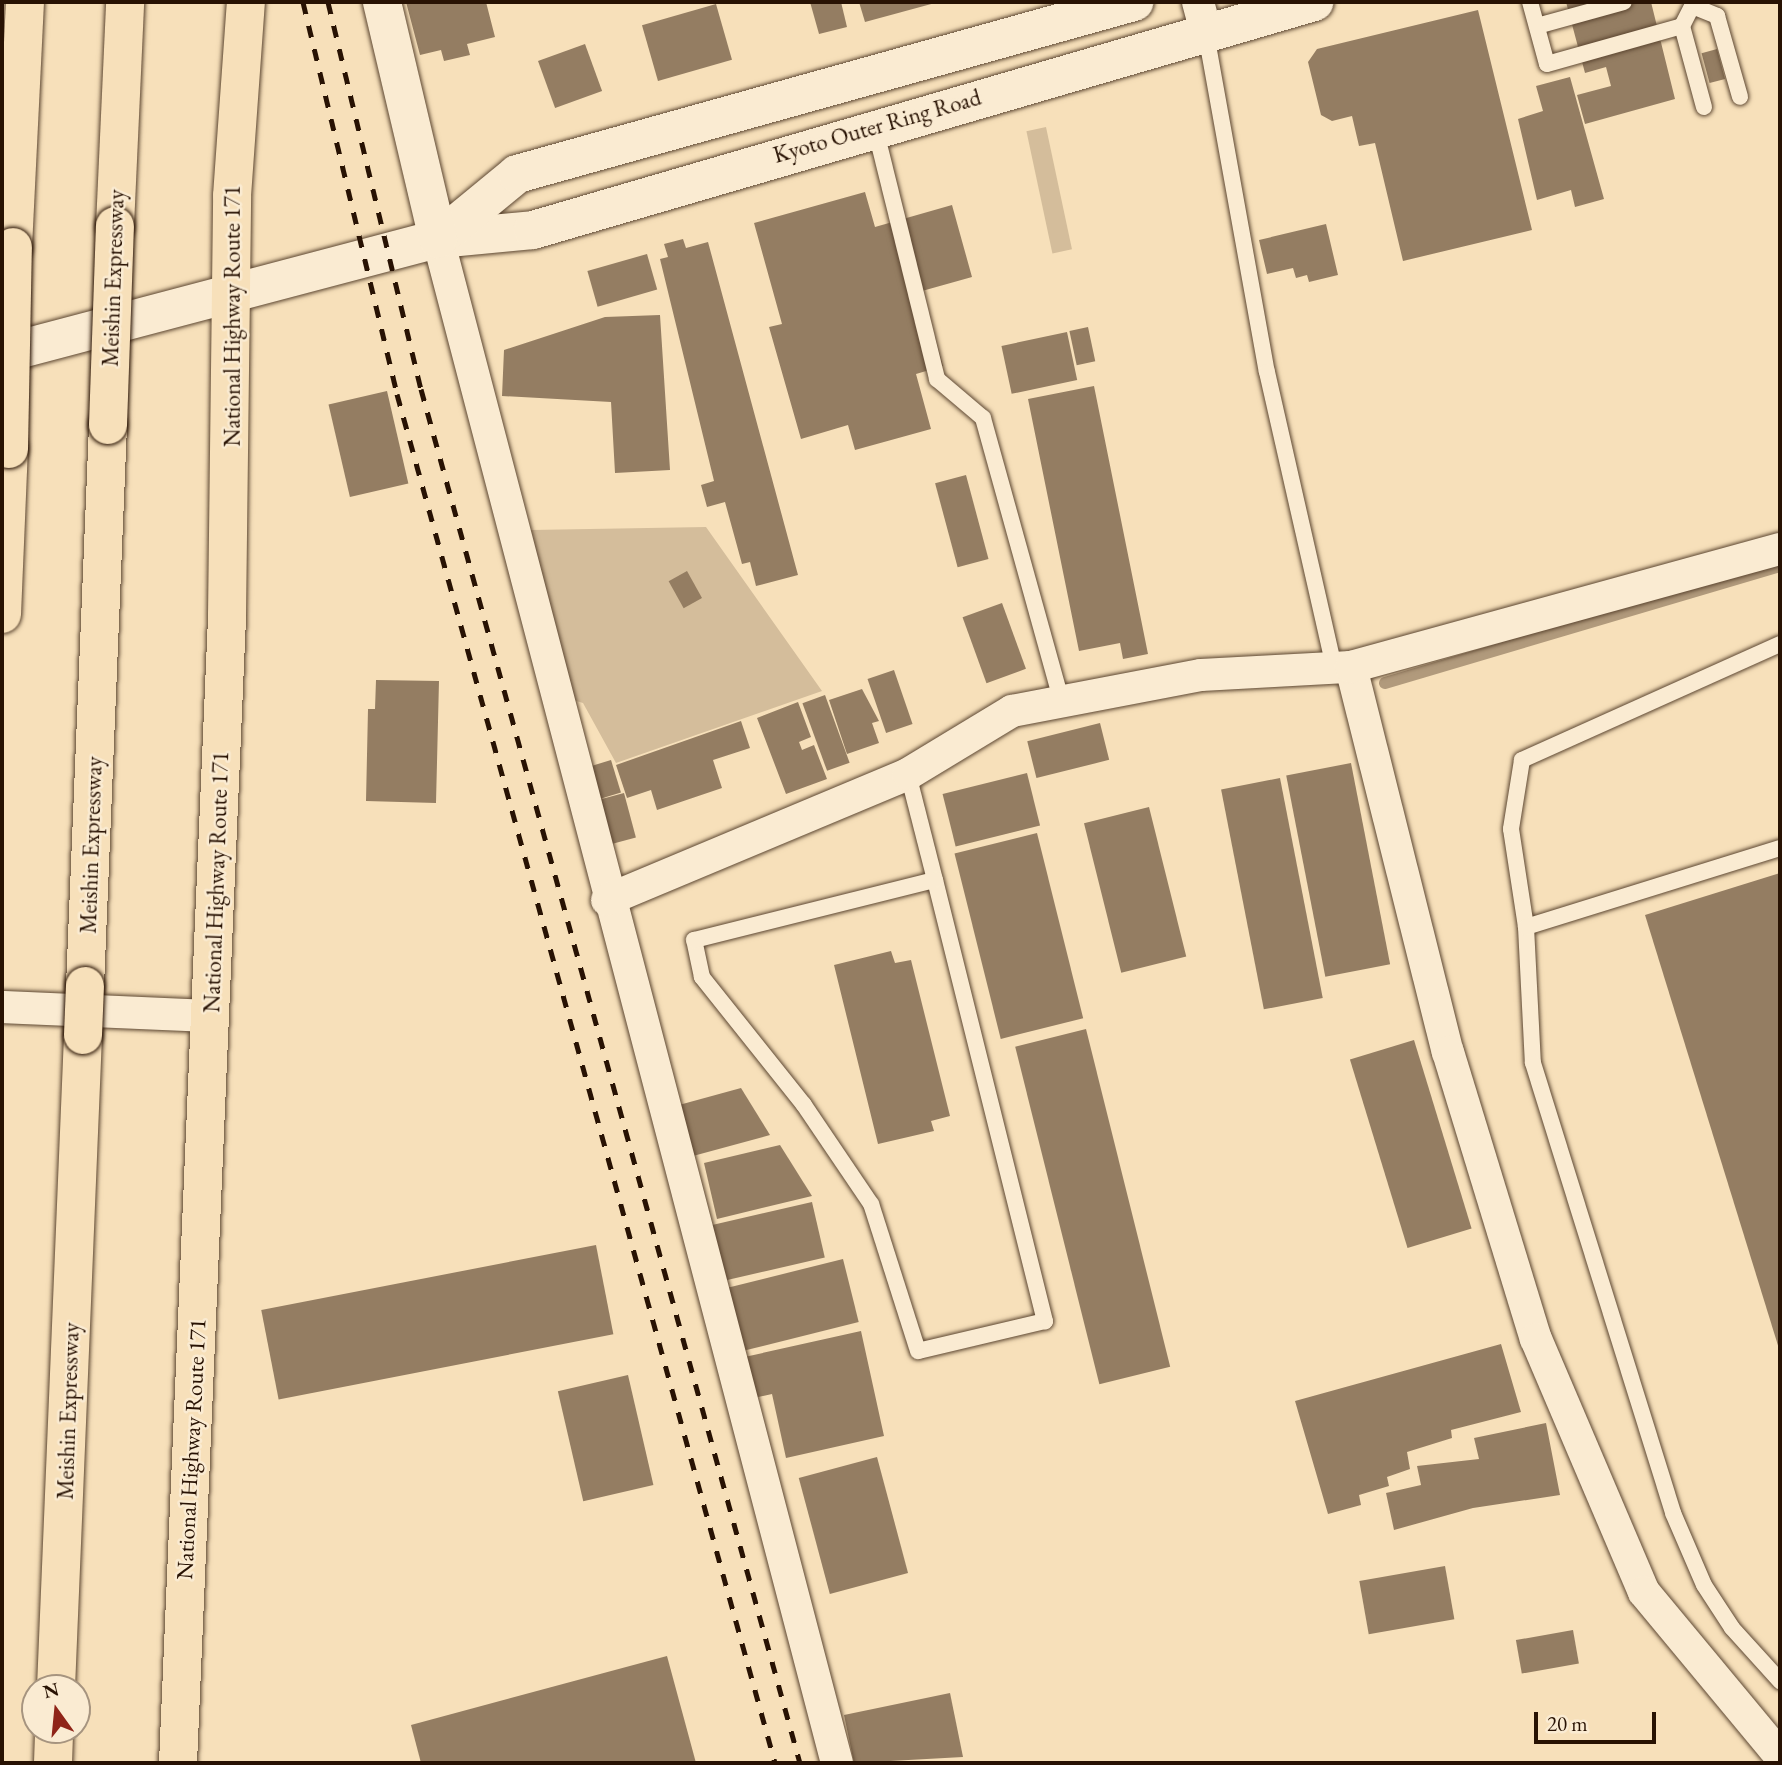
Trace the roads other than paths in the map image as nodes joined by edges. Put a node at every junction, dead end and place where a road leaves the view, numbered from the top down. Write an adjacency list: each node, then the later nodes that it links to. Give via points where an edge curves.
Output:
1 (24, 2): 20 (highway, bridge)
2 (125, 2): 31 (highway, Meishin Expressway, bridge)
3 (246, 2): 17 (highway, National Highway Route 171)
4 (382, 2): 16 (street)
5 (1134, 2): 16 (street, Kyoto Outer Ring Road, via 516,174)
6 (1314, 2): 10 (street, Kyoto Outer Ring Road)
7 (1531, 2): 11 (lane)
8 (1624, 2): 11 (lane)
9 (1695, 5): 12 (lane); 13 (lane, via 1717,16)
10 (1202, 17): 15 (street, Kyoto Outer Ring Road); 22 (lane, via 1267,372)
11 (1537, 26): 12 (lane, via 1547,64)
12 (1682, 26): 14 (lane)
13 (1740, 97)
14 (1704, 107)
15 (875, 126): 16 (street, Kyoto Outer Ring Road, via 533,230); 23 (lane, via 937,379 983,418)
16 (439, 239): 17 (street, Kyoto Outer Ring Road); 27 (street)
17 (230, 296): 18 (street, Kyoto Outer Ring Road); 30 (highway, National Highway Route 171, via 231,471)
18 (2, 354)
19 (1780, 549): 22 (street)
20 (2, 614)
21 (1780, 644): 28 (lane, via 1522,760 1511,829)
22 (1343, 668): 23 (street, via 1201,675); 34 (street, via 1448,1052 1536,1339 1644,1592)
23 (1062, 702): 24 (street, via 1012,711)
24 (908, 774): 26 (lane); 27 (street)
25 (1780, 848): 28 (lane)
26 (935, 880): 26 (lane, via 694,940 702,977 804,1105 871,1204 918,1351 1045,1321)
27 (607, 901): 37 (street)
28 (1526, 927): 32 (lane, via 1533,1063 1673,1513 1711,1596)
29 (2, 1007): 30 (street)
30 (211, 1016): 36 (highway, National Highway Route 171)
31 (57, 1674)
32 (1780, 1681)
33 (54, 1744): 35 (highway)
34 (1780, 1756)
35 (53, 1763)
36 (178, 1763)
37 (837, 1763)

